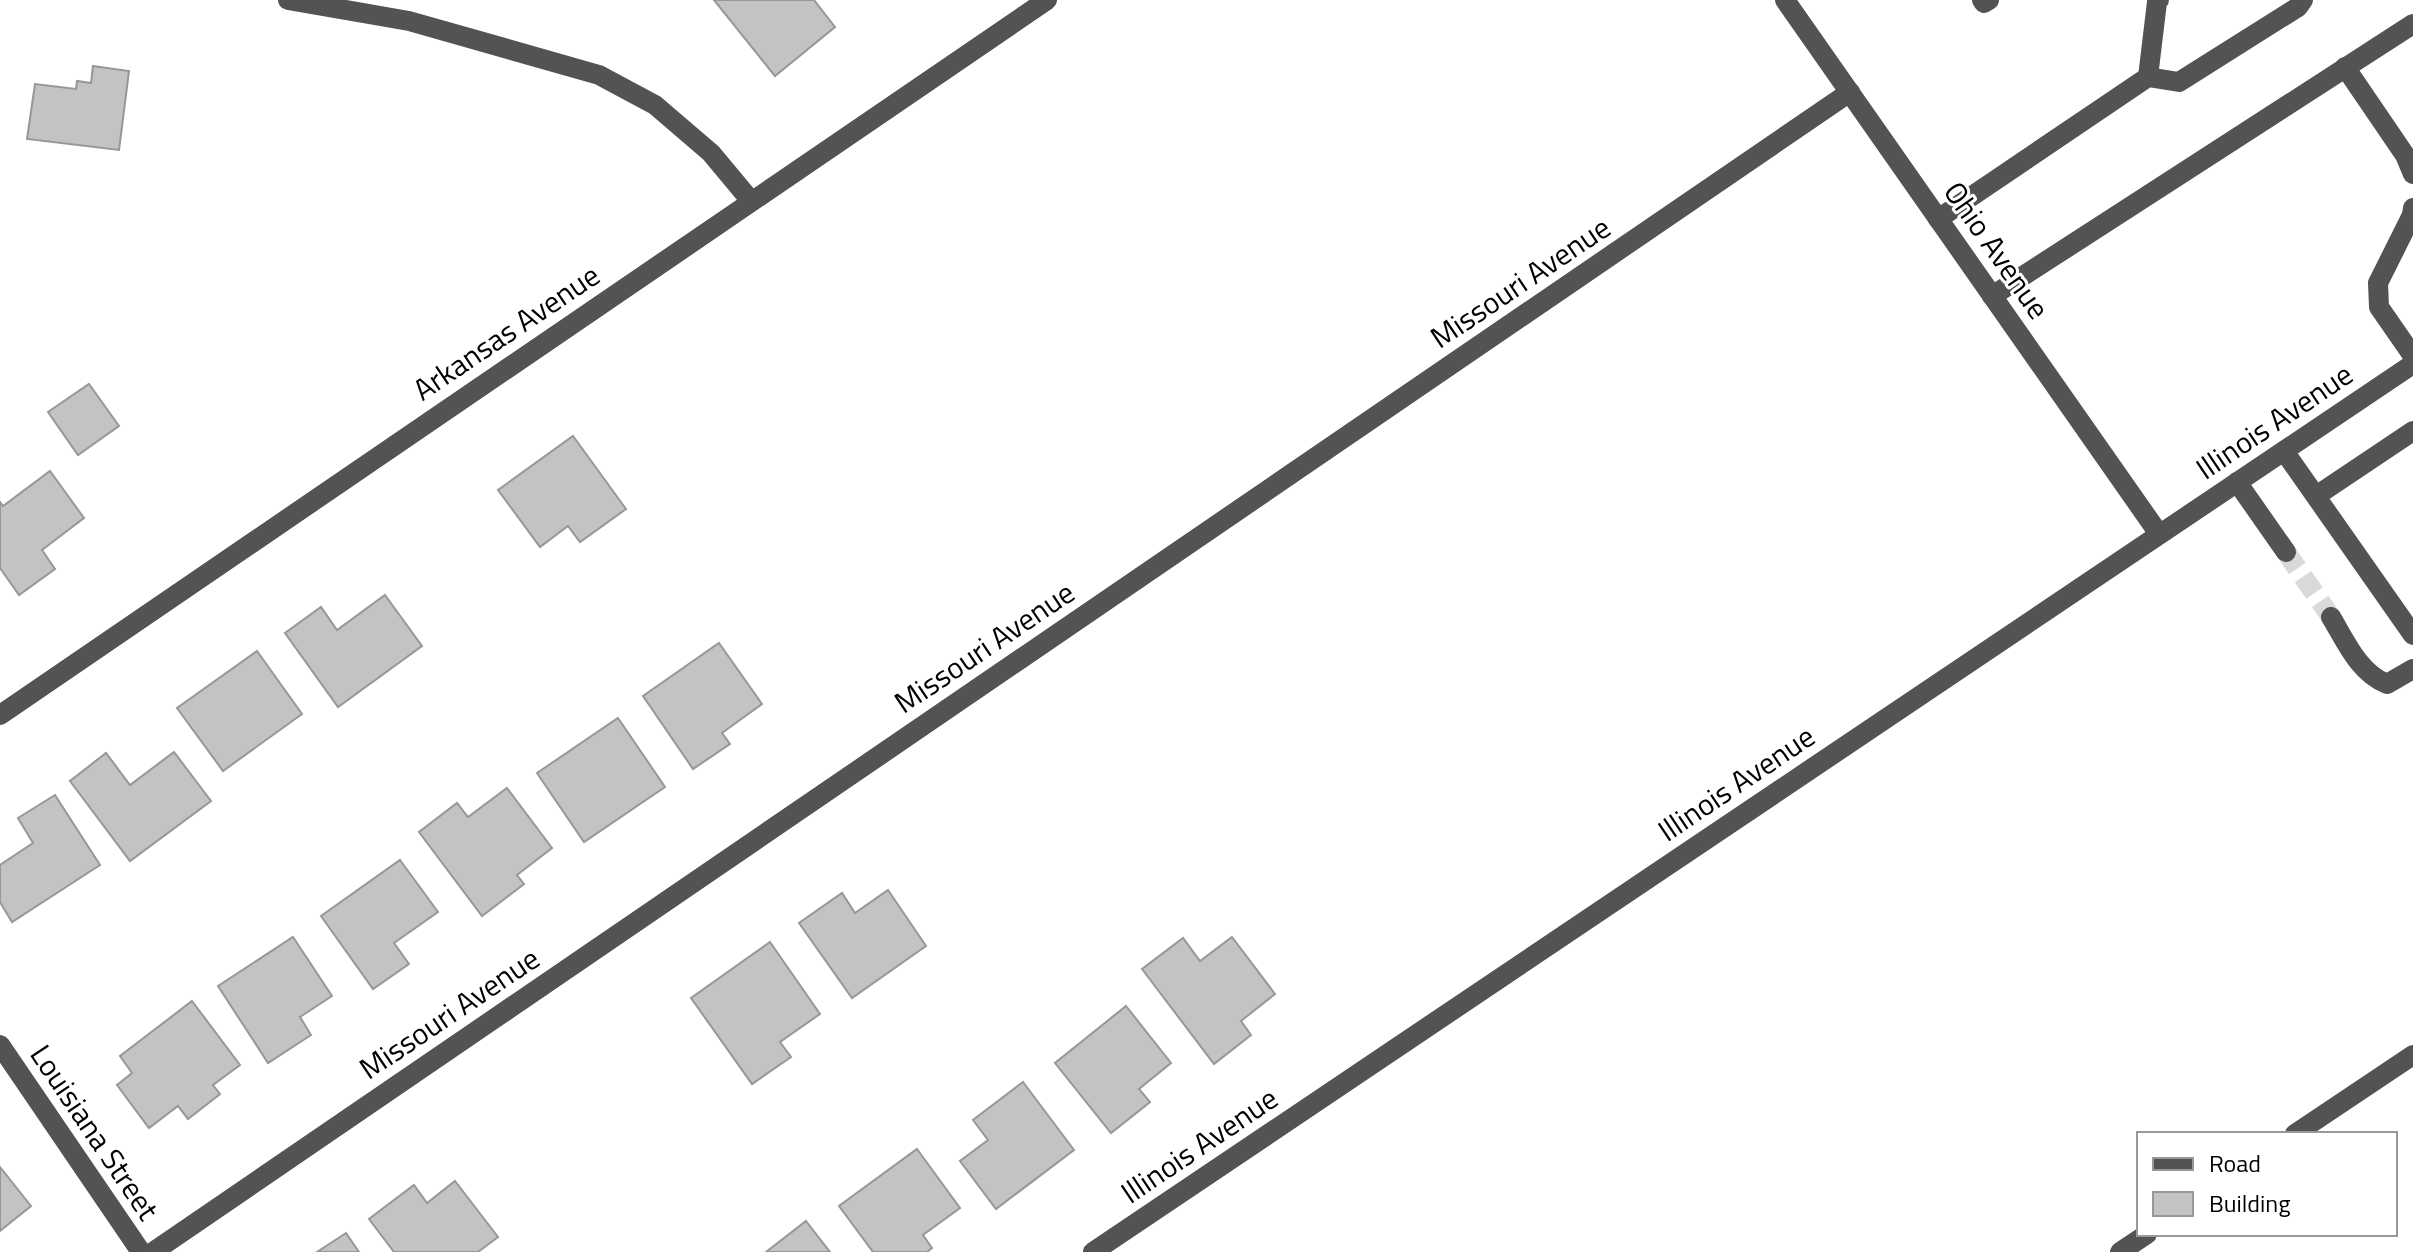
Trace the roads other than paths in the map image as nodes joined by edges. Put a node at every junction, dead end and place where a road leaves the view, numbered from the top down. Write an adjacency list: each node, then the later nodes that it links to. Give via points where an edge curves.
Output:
1 (288, 0): 13 (street, via 409,21 599,75 655,105 711,153)
2 (1047, 0): 13 (street, Arkansas Avenue)
3 (1982, 0): 4 (street)
4 (1989, 0)
5 (2159, 0): 10 (street)
6 (2303, 0): 10 (street, via 2179,82)
7 (1791, 2): 11 (street, Ohio Avenue)
8 (2413, 24): 9 (street)
9 (2345, 67): 12 (street); 16 (street)
10 (2148, 77): 15 (street)
11 (1850, 92): 15 (street, Ohio Avenue); 34 (street, Missouri Avenue)
12 (2413, 174)
13 (751, 201): 28 (street, Arkansas Avenue)
14 (2413, 208): 17 (street, via 2378,283 2379,307)
15 (1938, 219): 16 (street, Ohio Avenue)
16 (1992, 296): 23 (street, Ohio Avenue)
17 (2413, 356)
18 (2413, 364): 20 (street, Illinois Avenue)
19 (2413, 431): 22 (street)
20 (2284, 451): 21 (street, Illinois Avenue); 22 (street)
21 (2237, 482): 23 (street, Illinois Avenue); 24 (street)
22 (2316, 496): 26 (street)
23 (2159, 534): 35 (street, Illinois Avenue)
24 (2286, 552)
25 (2331, 617): 27 (street, via 2372,678 2387,684)
26 (2413, 635)
27 (2413, 669)
28 (0, 715)
29 (0, 1045): 33 (street, Louisiana Street)
30 (2413, 1055): 31 (street)
31 (2298, 1132)
32 (2144, 1236): 36 (street)
33 (141, 1252)
34 (153, 1252)
35 (1093, 1252)
36 (2120, 1252)

